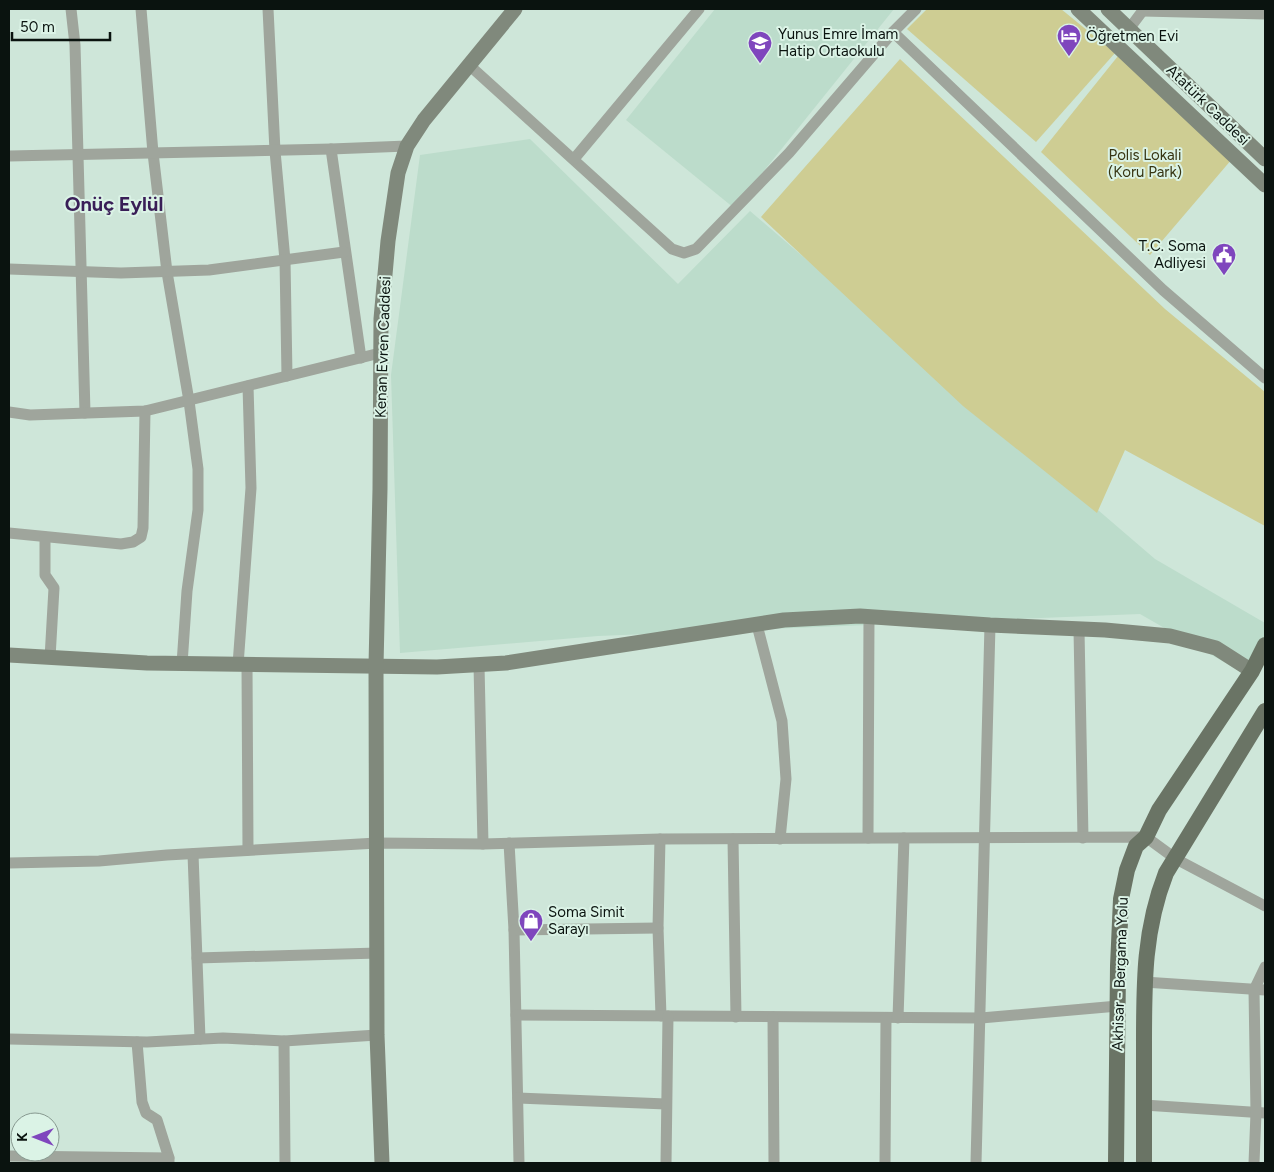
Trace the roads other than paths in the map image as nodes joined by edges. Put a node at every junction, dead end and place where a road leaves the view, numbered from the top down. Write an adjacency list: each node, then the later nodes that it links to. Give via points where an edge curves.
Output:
1 (71, 9): 18 (street)
2 (141, 9): 17 (street)
3 (268, 9): 16 (street)
4 (515, 9): 13 (street, Kenan Evren Caddesi)
5 (699, 9): 20 (street)
6 (916, 9): 12 (street)
7 (1078, 9): 22 (street)
8 (1108, 9): 11 (street, Atatürk Caddesi)
9 (1143, 10): 10 (street); 11 (street)
10 (1265, 14)
11 (1129, 29): 21 (street, Atatürk Caddesi)
12 (893, 32): 20 (street, via 789,154 696,249 684,253 672,249); 31 (street, via 1163,290)
13 (469, 65): 14 (street, Kenan Evren Caddesi); 20 (street)
14 (406, 146): 15 (street); 28 (street, Kenan Evren Caddesi, via 398,173 388,241)
15 (331, 149): 16 (street); 23 (street)
16 (276, 151): 17 (street); 24 (street)
17 (153, 153): 18 (street); 26 (street)
18 (78, 155): 19 (street); 27 (street)
19 (9, 156)
20 (574, 159)
21 (1265, 159)
22 (1265, 186)
23 (344, 252): 24 (street); 29 (street)
24 (285, 260): 26 (street); 30 (street)
25 (9, 269): 27 (street)
26 (167, 272): 27 (street); 33 (street)
27 (82, 273): 36 (street)
28 (380, 353): 29 (street); 49 (street, Kenan Evren Caddesi)
29 (361, 358): 30 (street)
30 (287, 376): 32 (street)
31 (1265, 378)
32 (248, 386): 33 (street); 47 (street, via 251,488)
33 (190, 401): 34 (street); 46 (street, via 198,469 198,510 187,591)
34 (145, 411): 36 (street); 38 (street, via 141,537 121,544)
35 (9, 412): 36 (street, via 30,415)
36 (85, 413)
37 (9, 533): 38 (street)
38 (45, 537): 45 (street, via 45,575 54,588)
39 (869, 617): 40 (street, via 784,620); 41 (street); 52 (street)
40 (757, 625): 48 (street); 58 (street, via 782,720 786,779)
41 (990, 626): 42 (street); 54 (street)
42 (1080, 630): 50 (street, via 1150,634 1195,641 1216,648); 55 (street)
43 (1265, 645): 50 (main road, Akhisar - Bergama Yolu)
44 (9, 655): 45 (street)
45 (50, 658): 46 (street)
46 (182, 664): 47 (street)
47 (242, 665): 49 (street); 63 (street)
48 (479, 665): 49 (street); 62 (street)
49 (376, 666): 60 (street, Kenan Evren Caddesi)
50 (1252, 671): 56 (main road, Akhisar - Bergama Yolu, via 1159,810)
51 (1265, 711): 65 (main road, Akhisar - Bergama Yolu)
52 (868, 838): 53 (street); 58 (street)
53 (904, 838): 54 (street); 80 (street)
54 (984, 838): 55 (street); 81 (street)
55 (1083, 838): 56 (street)
56 (1146, 838): 65 (street); 75 (main road, Akhisar - Bergama Yolu, via 1136,846 1121,899)
57 (733, 839): 58 (street); 59 (street); 78 (street)
58 (780, 839)
59 (660, 840): 61 (street); 68 (street)
60 (377, 843): 62 (street); 63 (street); 70 (street, Kenan Evren Caddesi)
61 (509, 843): 62 (street); 69 (street)
62 (483, 844)
63 (248, 850): 64 (street)
64 (193, 854): 66 (street, via 99,862); 71 (street)
65 (1176, 859): 67 (street); 73 (main road, Akhisar - Bergama Yolu, via 1166,872 1155,901 1147,936)
66 (9, 863)
67 (1265, 906)
68 (658, 928): 69 (street); 77 (street)
69 (514, 930): 76 (street)
70 (378, 953): 71 (street); 82 (street, Kenan Evren Caddesi)
71 (197, 958): 84 (street)
72 (1265, 967): 74 (street)
73 (1144, 982): 74 (street); 89 (main road, Akhisar - Bergama Yolu)
74 (1260, 990): 90 (street)
75 (1118, 1006): 81 (street); 100 (main road, Akhisar - Bergama Yolu)
76 (516, 1015): 77 (street); 87 (street)
77 (665, 1016): 78 (street); 88 (street)
78 (736, 1017): 79 (street)
79 (773, 1017): 80 (street); 97 (street)
80 (892, 1018): 81 (street); 98 (street)
81 (981, 1018): 99 (street)
82 (377, 1035): 85 (street); 94 (street, Kenan Evren Caddesi)
83 (9, 1039): 86 (street)
84 (200, 1039): 85 (street); 86 (street)
85 (284, 1041): 93 (street)
86 (137, 1042): 92 (street, via 142,1102 146,1113 157,1120)
87 (518, 1098): 88 (street); 95 (street)
88 (666, 1104): 96 (street)
89 (1144, 1105): 90 (street); 101 (main road, Akhisar - Bergama Yolu)
90 (1260, 1113): 102 (street)
91 (9, 1156): 92 (street)
92 (169, 1160)
93 (285, 1163)
94 (382, 1163)
95 (518, 1163)
96 (666, 1163)
97 (774, 1163)
98 (885, 1163)
99 (976, 1163)
100 (1116, 1163)
101 (1144, 1163)
102 (1254, 1163)

